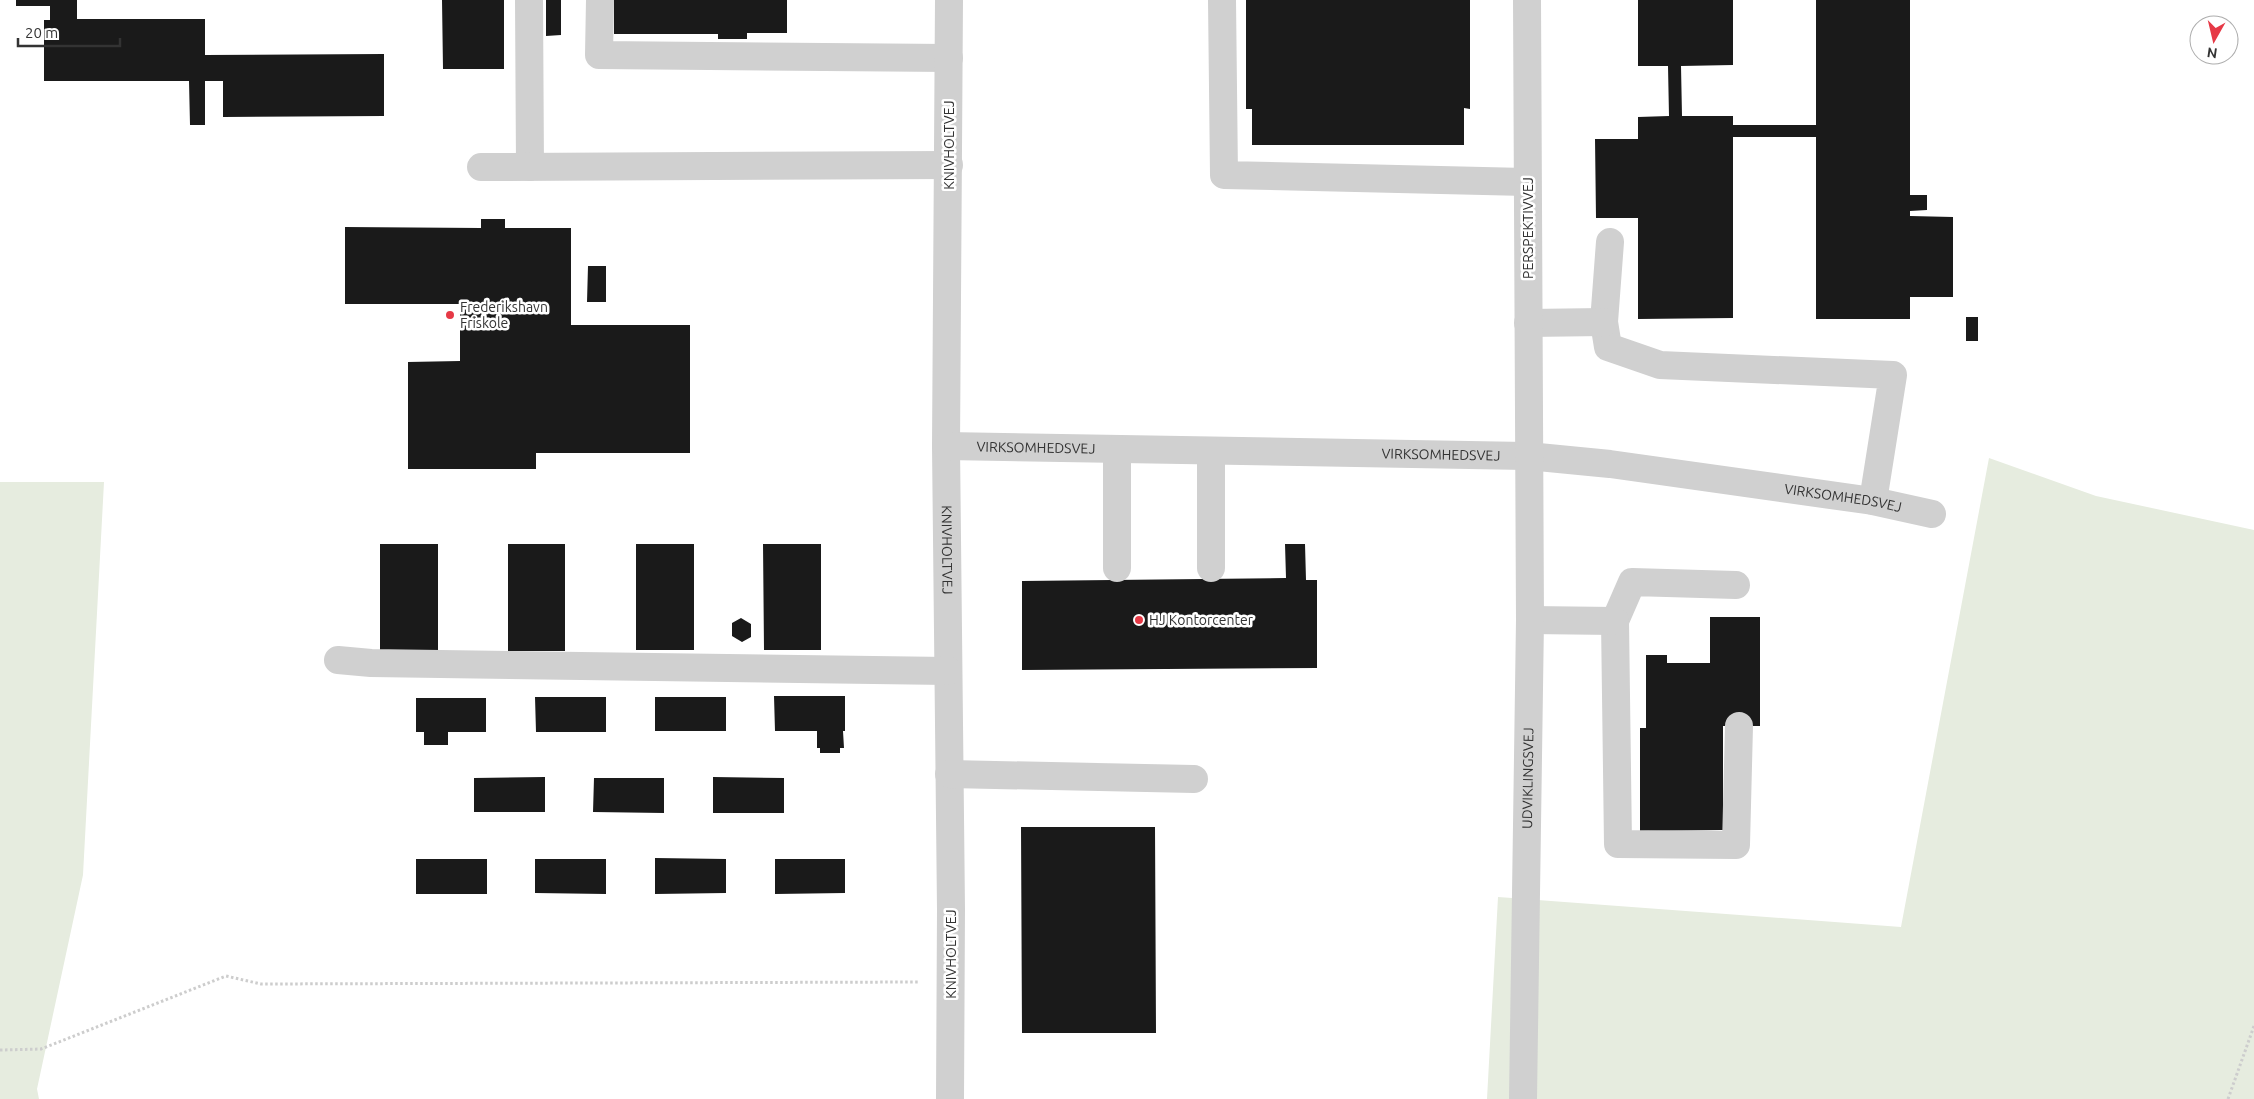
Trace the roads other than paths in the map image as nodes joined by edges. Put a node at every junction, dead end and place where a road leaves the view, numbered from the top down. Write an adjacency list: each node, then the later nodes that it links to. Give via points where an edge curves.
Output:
1 (530, 0): 9 (street)
2 (600, 0): 6 (street, via 599,55)
3 (949, 0): 6 (street, KNIVHOLTVEJ)
4 (1222, 0): 10 (street, via 1224,175)
5 (1527, 0): 10 (street, PERSPEKTIVVEJ)
6 (949, 58): 7 (street, KNIVHOLTVEJ)
7 (949, 165): 9 (street); 14 (street, KNIVHOLTVEJ)
8 (481, 167): 9 (street)
9 (530, 167)
10 (1528, 182): 13 (street, PERSPEKTIVVEJ)
11 (1610, 242): 12 (street)
12 (1604, 322): 13 (street); 18 (street, via 1608,347 1660,365 1893,375)
13 (1528, 323): 17 (street, PERSPEKTIVVEJ)
14 (946, 446): 15 (street, VIRKSOMHEDSVEJ); 26 (street, KNIVHOLTVEJ)
15 (1117, 449): 16 (street, VIRKSOMHEDSVEJ); 20 (street)
16 (1211, 451): 17 (street, VIRKSOMHEDSVEJ); 21 (street)
17 (1528, 456): 18 (street, VIRKSOMHEDSVEJ, via 1610,464); 23 (street, UDVIKLINGSVEJ)
18 (1873, 501): 19 (street, VIRKSOMHEDSVEJ)
19 (1932, 514)
20 (1117, 568)
21 (1211, 568)
22 (1736, 584): 24 (street, via 1632,582)
23 (1530, 620): 24 (street); 31 (street, UDVIKLINGSVEJ)
24 (1615, 621): 27 (street, via 1618,844 1736,845)
25 (338, 660): 26 (street)
26 (948, 671): 28 (street, KNIVHOLTVEJ)
27 (1739, 726)
28 (949, 774): 29 (street); 30 (street, KNIVHOLTVEJ)
29 (1194, 779)
30 (950, 1099)
31 (1524, 1099)

